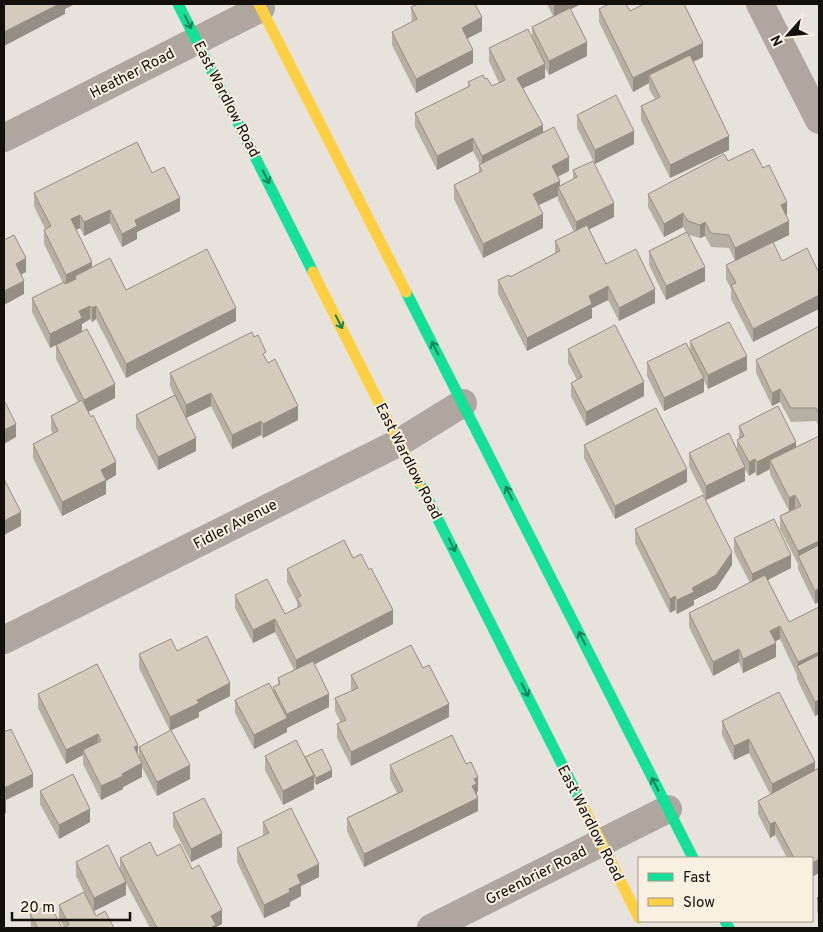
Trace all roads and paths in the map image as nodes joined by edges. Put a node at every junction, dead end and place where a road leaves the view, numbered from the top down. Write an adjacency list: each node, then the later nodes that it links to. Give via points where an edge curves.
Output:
1 (178, 4): 4 (main road, East Wardlow Road, one-way to 4)
2 (760, 4): 5 (street)
3 (260, 6): 4 (street, Heather Road); 7 (main road, one-way to 3)
4 (197, 40): 6 (street, Heather Road); 8 (main road, East Wardlow Road, one-way to 8)
5 (819, 120)
6 (4, 138)
7 (463, 403): 8 (street, Fidler Avenue); 10 (main road, one-way to 7)
8 (400, 442): 9 (street, Fidler Avenue); 11 (main road, East Wardlow Road, one-way to 11)
9 (4, 640)
10 (668, 809): 11 (street, Greenbrier Road); 12 (main road)
11 (600, 842): 13 (main road, East Wardlow Road); 14 (street, Greenbrier Road)
12 (692, 857)
13 (638, 915)
14 (431, 928)

